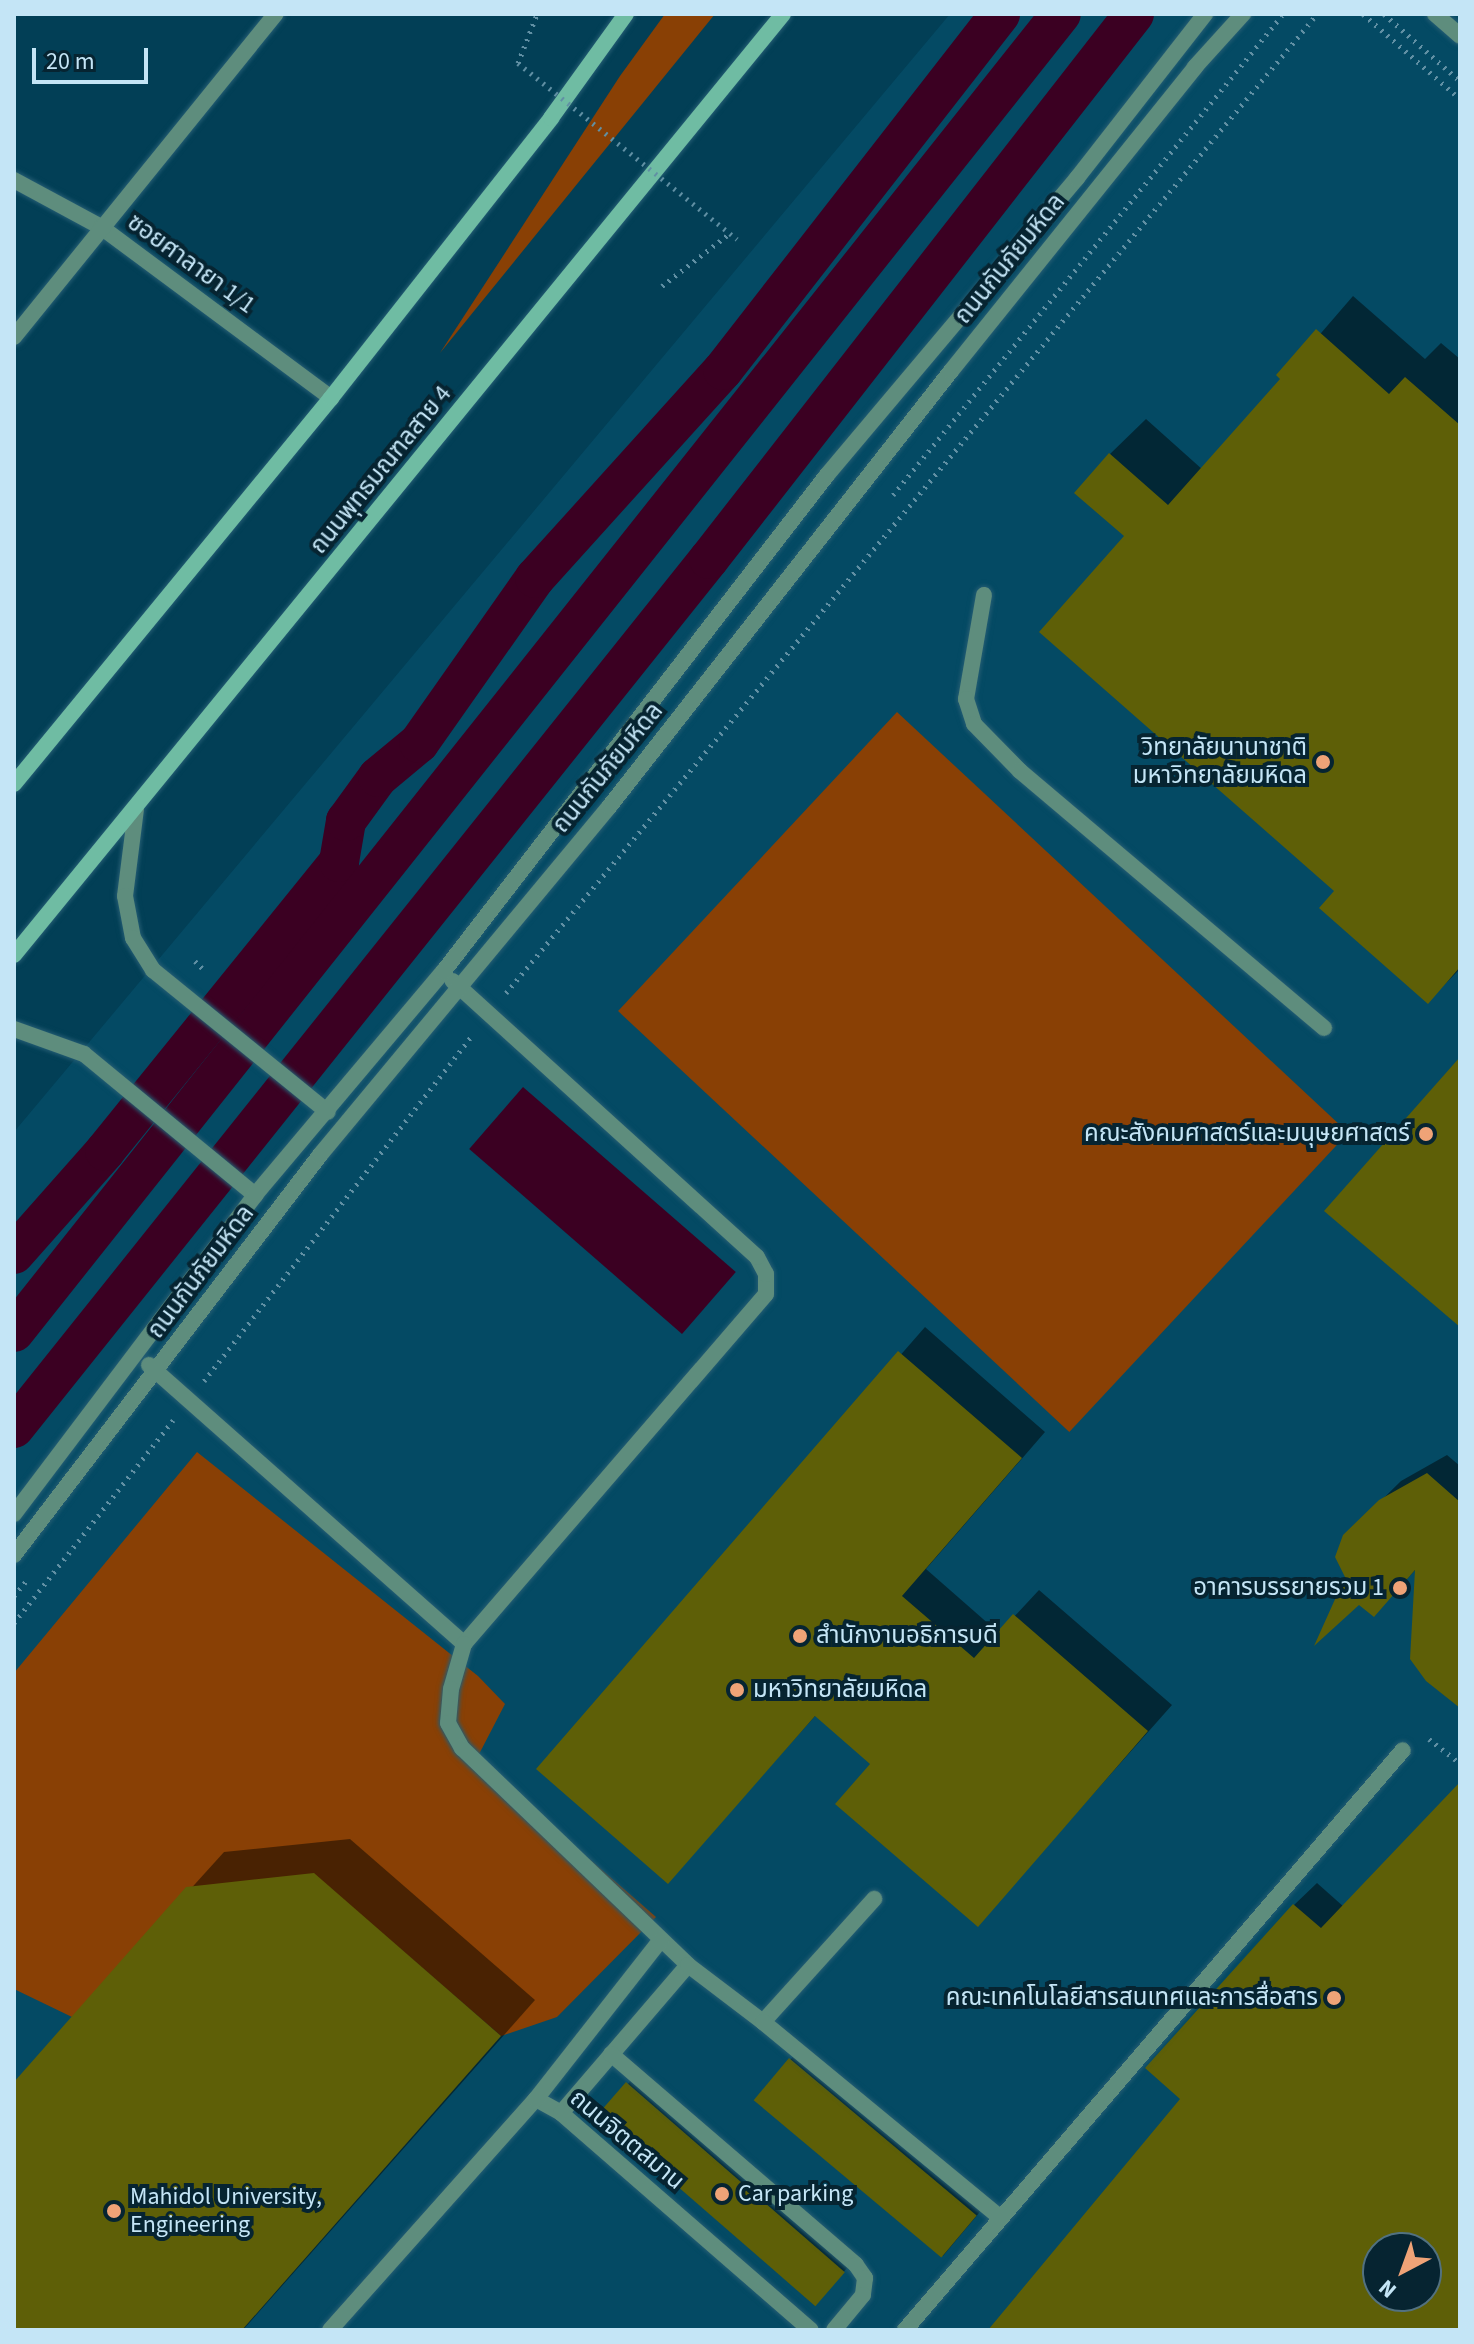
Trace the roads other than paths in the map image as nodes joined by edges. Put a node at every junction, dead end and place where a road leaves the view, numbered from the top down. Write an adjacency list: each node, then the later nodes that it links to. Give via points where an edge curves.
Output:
1 (276, 14): 9 (street)
2 (626, 14): 11 (main road)
3 (783, 14): 14 (main road, ถนนพุทธมณฑลสาย 4)
4 (1205, 14): 16 (street, ถนนกันภัยมหิดล, via 1077,178 827,475)
5 (1243, 14): 17 (street, ถนนกันภัยมหิดล, via 1195,67 609,807)
6 (1435, 14): 7 (street)
7 (1460, 36)
8 (14, 180): 9 (street, ซอยศาลายา 1/1)
9 (101, 227): 10 (street); 11 (street, ซอยศาลายา 1/1)
10 (14, 337)
11 (331, 398): 13 (main road)
12 (984, 595): 18 (street, via 966,699 974,724 1020,771)
13 (14, 784)
14 (136, 809): 15 (main road, ถนนพุทธมณฑลสาย 4); 20 (street, via 125,896 133,938 153,970)
15 (14, 955)
16 (443, 972): 17 (street); 20 (street, ถนนกันภัยมหิดล)
17 (460, 987): 23 (street, ถนนกันภัยมหิดล, via 320,1155); 26 (street, via 757,1257 766,1274 766,1294)
18 (1324, 1028)
19 (14, 1029): 21 (street, via 84,1054)
20 (328, 1112): 21 (street, ถนนกันภัยมหิดล)
21 (255, 1195): 22 (street, ถนนกันภัยมหิดล)
22 (138, 1356): 23 (street); 24 (street, ถนนกันภัยมหิดล)
23 (156, 1371): 25 (street, ถนนกันภัยมหิดล); 26 (street)
24 (14, 1514)
25 (14, 1555)
26 (464, 1644): 29 (street, via 448,1723 462,1748)
27 (1403, 1750): 35 (street)
28 (874, 1899): 31 (street)
29 (660, 1941): 30 (street); 33 (street)
30 (688, 1965): 31 (street); 32 (street)
31 (763, 2022): 35 (street)
32 (611, 2054): 34 (street); 38 (street, via 856,2265 865,2278 863,2295)
33 (536, 2099): 34 (street, ถนนจิตตสมาน); 36 (street, ถนนจิตตสมาน)
34 (561, 2113): 37 (street, ถนนจิตตสมาน)
35 (998, 2216): 39 (street)
36 (330, 2330)
37 (811, 2330)
38 (834, 2330)
39 (905, 2330)

